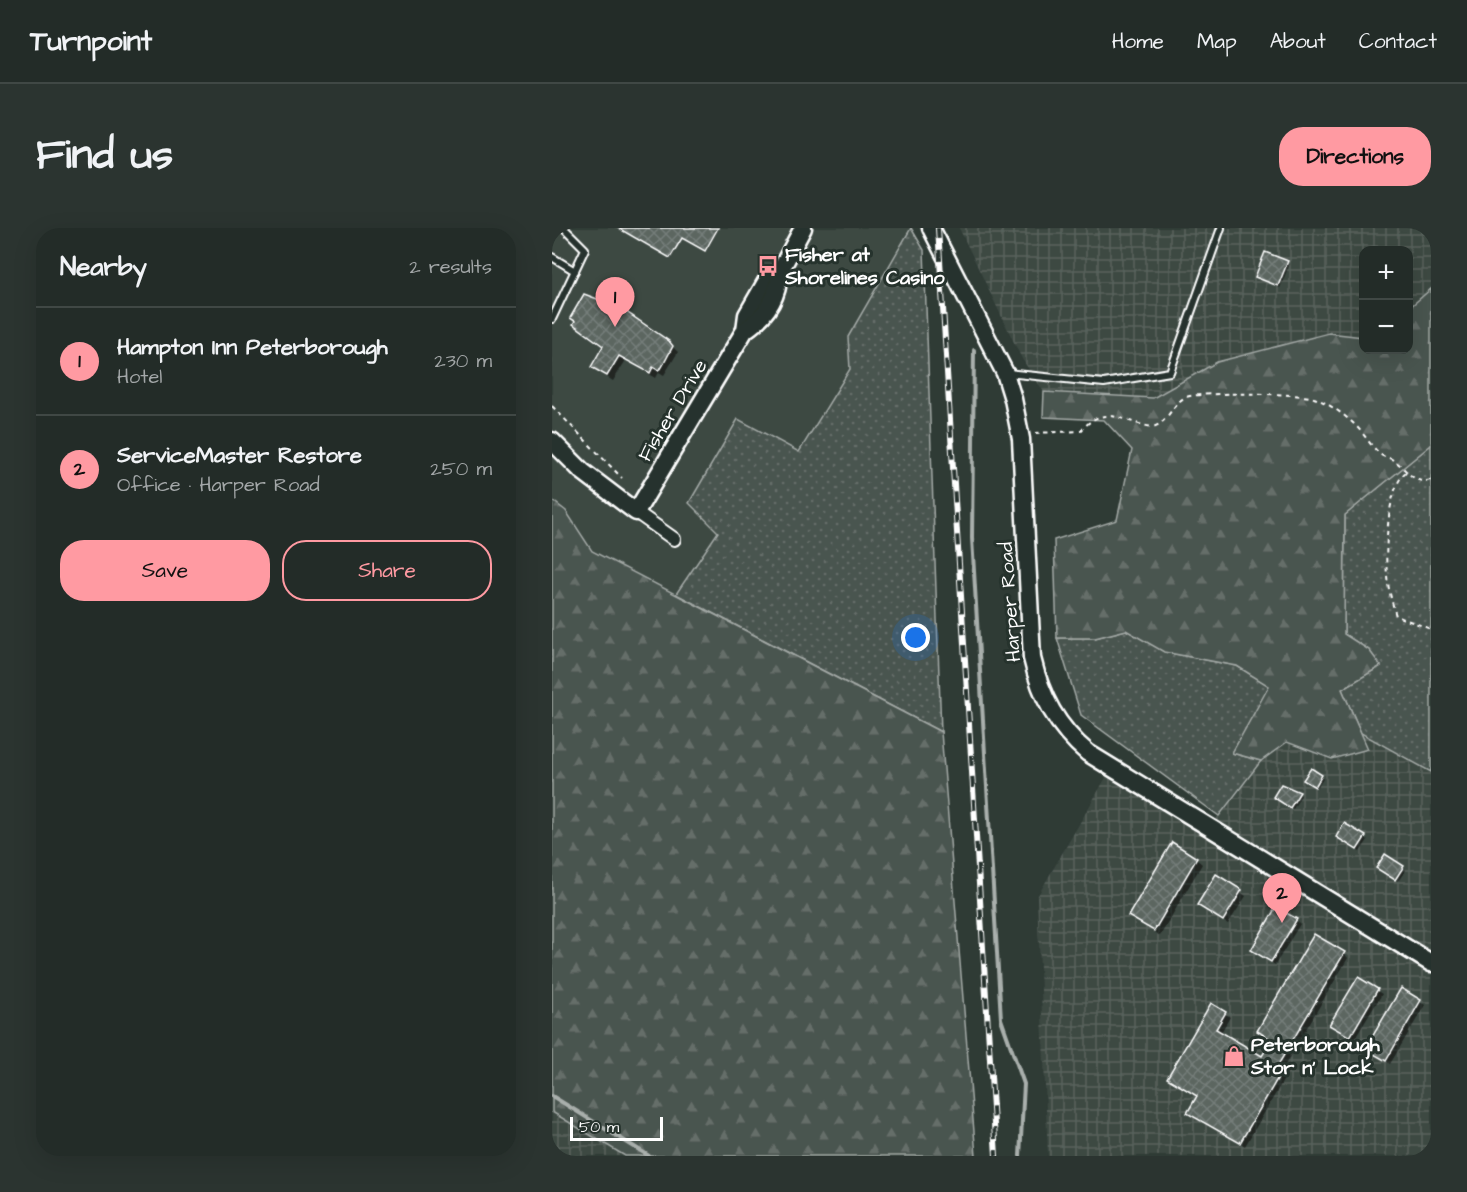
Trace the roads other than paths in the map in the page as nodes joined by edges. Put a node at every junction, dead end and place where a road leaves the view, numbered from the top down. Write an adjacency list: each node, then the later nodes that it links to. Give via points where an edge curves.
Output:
1 (564, 228): 6 (lane, via 585,249)
2 (803, 228): 11 (street, Fisher Drive, via 779,273 766,282 747,315 745,330)
3 (931, 228): 9 (street, Harper Road)
4 (1221, 228): 9 (lane, via 1170,372 1104,382)
5 (552, 257): 6 (lane)
6 (575, 271): 7 (lane)
7 (555, 306): 8 (lane)
8 (552, 319)
9 (1005, 373): 13 (street, Harper Road, via 1021,439 1032,658 1037,680 1054,717 1088,753)
10 (552, 441): 11 (street, via 582,471)
11 (636, 512): 12 (street)
12 (675, 539)
13 (1431, 963)

